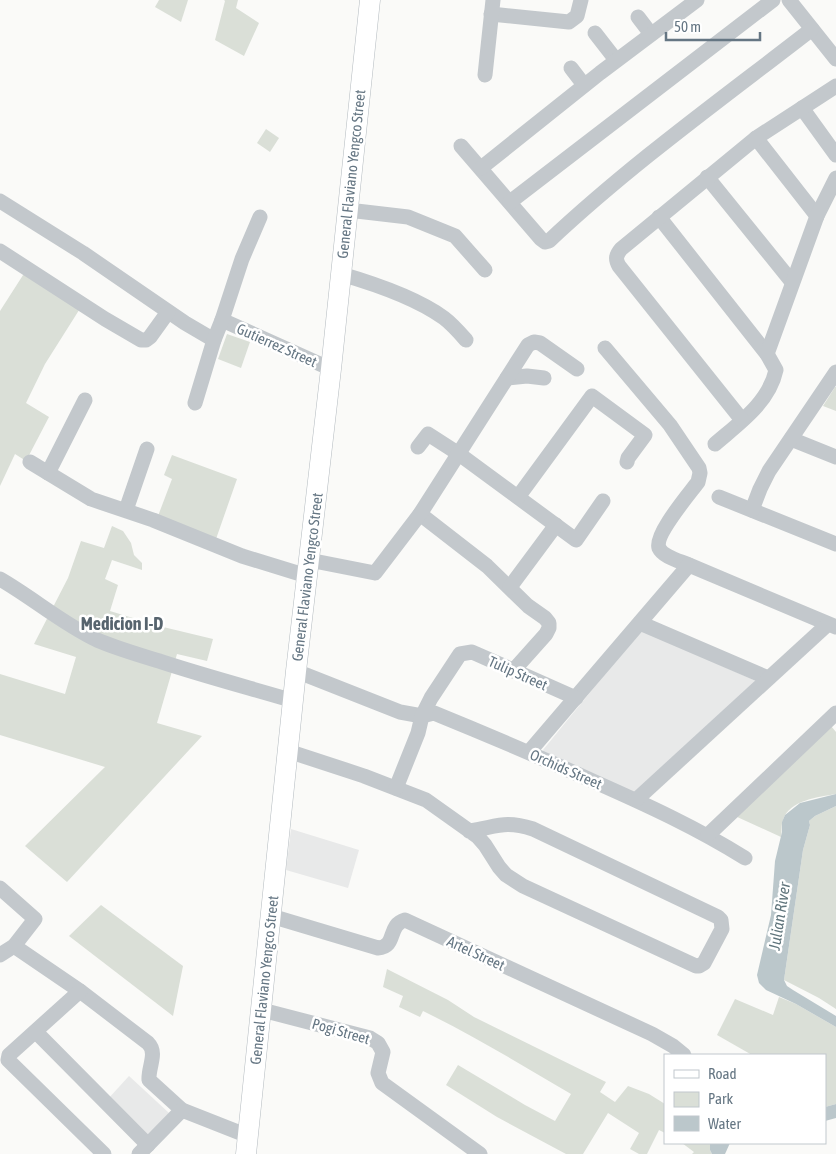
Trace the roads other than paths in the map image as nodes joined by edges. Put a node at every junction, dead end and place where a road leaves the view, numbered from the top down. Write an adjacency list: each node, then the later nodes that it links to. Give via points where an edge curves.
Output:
1 (370, 0): 26 (main road, General Flaviano Yengco Street)
2 (581, 0): 6 (street, via 576,16 569,22)
3 (773, 0): 25 (street)
4 (688, 3): 10 (street)
5 (795, 3): 8 (street)
6 (492, 7): 14 (street)
7 (638, 16): 10 (street)
8 (812, 28): 11 (street); 25 (street, via 621,176 549,241 541,239)
9 (595, 33): 12 (street)
10 (651, 34): 12 (street)
11 (836, 59)
12 (616, 60): 15 (street)
13 (571, 68): 15 (street)
14 (484, 75)
15 (584, 85): 21 (street)
16 (836, 86): 17 (street)
17 (802, 108): 18 (street); 20 (street)
18 (756, 138): 22 (street); 27 (street)
19 (461, 146): 21 (street)
20 (836, 155)
21 (480, 168): 25 (street)
22 (707, 177): 29 (street); 33 (street)
23 (836, 178): 27 (street)
24 (0, 201): 34 (street)
25 (510, 202)
26 (348, 210): 31 (street, via 408,216 455,236); 32 (main road, General Flaviano Yengco Street)
27 (817, 216): 33 (street)
28 (260, 217): 35 (street, via 244,252)
29 (659, 218): 39 (street); 47 (street, via 621,249 616,261)
30 (0, 252): 34 (street, via 142,340 150,337)
31 (485, 270)
32 (341, 274): 37 (street, via 432,311); 40 (main road, General Flaviano Yengco Street)
33 (792, 282): 39 (street)
34 (168, 312): 36 (street)
35 (222, 320): 36 (street); 40 (street, Gutierrez Street)
36 (214, 340): 46 (street)
37 (466, 340)
38 (605, 348): 65 (street, via 670,425 699,468 698,482 658,541 662,553)
39 (767, 354): 47 (street, via 776,370 774,378 760,401)
40 (331, 369): 66 (main road, General Flaviano Yengco Street)
41 (577, 369): 43 (street, via 534,342 528,345)
42 (836, 372): 48 (street)
43 (507, 378): 44 (street); 52 (street)
44 (544, 378)
45 (85, 400): 56 (street)
46 (195, 403)
47 (742, 420): 49 (street)
48 (791, 439): 53 (street); 61 (street, via 769,472)
49 (715, 444)
50 (418, 447): 52 (street, via 428,434)
51 (147, 449): 60 (street)
52 (459, 454): 57 (street); 62 (street)
53 (836, 457)
54 (30, 462): 56 (street)
55 (627, 462): 57 (street, via 645,435 592,396)
56 (48, 474): 60 (street, via 91,499)
57 (518, 497): 63 (street)
58 (719, 498): 61 (street)
59 (603, 501): 63 (street, via 576,540)
60 (126, 510): 66 (street, via 242,556)
61 (752, 510): 64 (street)
62 (420, 514): 66 (street, via 376,573); 68 (street)
63 (556, 525): 68 (street)
64 (836, 544)
65 (689, 565): 69 (street); 70 (street)
66 (308, 568): 71 (main road, General Flaviano Yengco Street)
67 (0, 579): 75 (street, via 104,643)
68 (510, 587): 72 (street, via 549,623 546,634)
69 (640, 623): 73 (street); 74 (street)
70 (832, 625): 73 (street)
71 (296, 671): 75 (main road, General Flaviano Yengco Street); 77 (street, Orchids Street, via 400,712)
72 (514, 671): 74 (street, Tulip Street); 77 (street, Tulip Street, via 472,652 460,654)
73 (768, 678): 81 (street)
74 (576, 698): 79 (street)
75 (294, 700): 78 (main road, General Flaviano Yengco Street)
76 (836, 713): 83 (street)
77 (422, 716): 79 (street, Orchids Street, via 434,712); 80 (street)
78 (288, 750): 80 (street); 86 (main road, General Flaviano Yengco Street)
79 (528, 752): 81 (street, Orchids Street)
80 (396, 788): 82 (street, via 426,800)
81 (636, 800): 83 (street, Orchids Street)
82 (469, 830): 82 (street, via 486,845 503,871 523,886 696,966 704,962 722,930 718,917 533,829 509,823)
83 (708, 835): 84 (street, Orchids Street)
84 (745, 858)
85 (0, 888): 87 (street, via 34,919)
86 (271, 916): 90 (main road, General Flaviano Yengco Street); 92 (street, Artel Street, via 378,948 388,945 395,927 405,920 652,1034)
87 (14, 946): 88 (street); 89 (street)
88 (0, 955)
89 (80, 991): 91 (street); 93 (street, via 152,1047 149,1080)
90 (262, 1010): 94 (main road, General Flaviano Yengco Street); 97 (street, Pogi Street, via 357,1034 378,1043 383,1052 378,1074 382,1083)
91 (36, 1032): 95 (street); 96 (street, via 8,1060)
92 (683, 1054)
93 (182, 1110): 94 (street); 95 (street)
94 (247, 1145)
95 (143, 1150)
96 (104, 1154)
97 (480, 1154)

